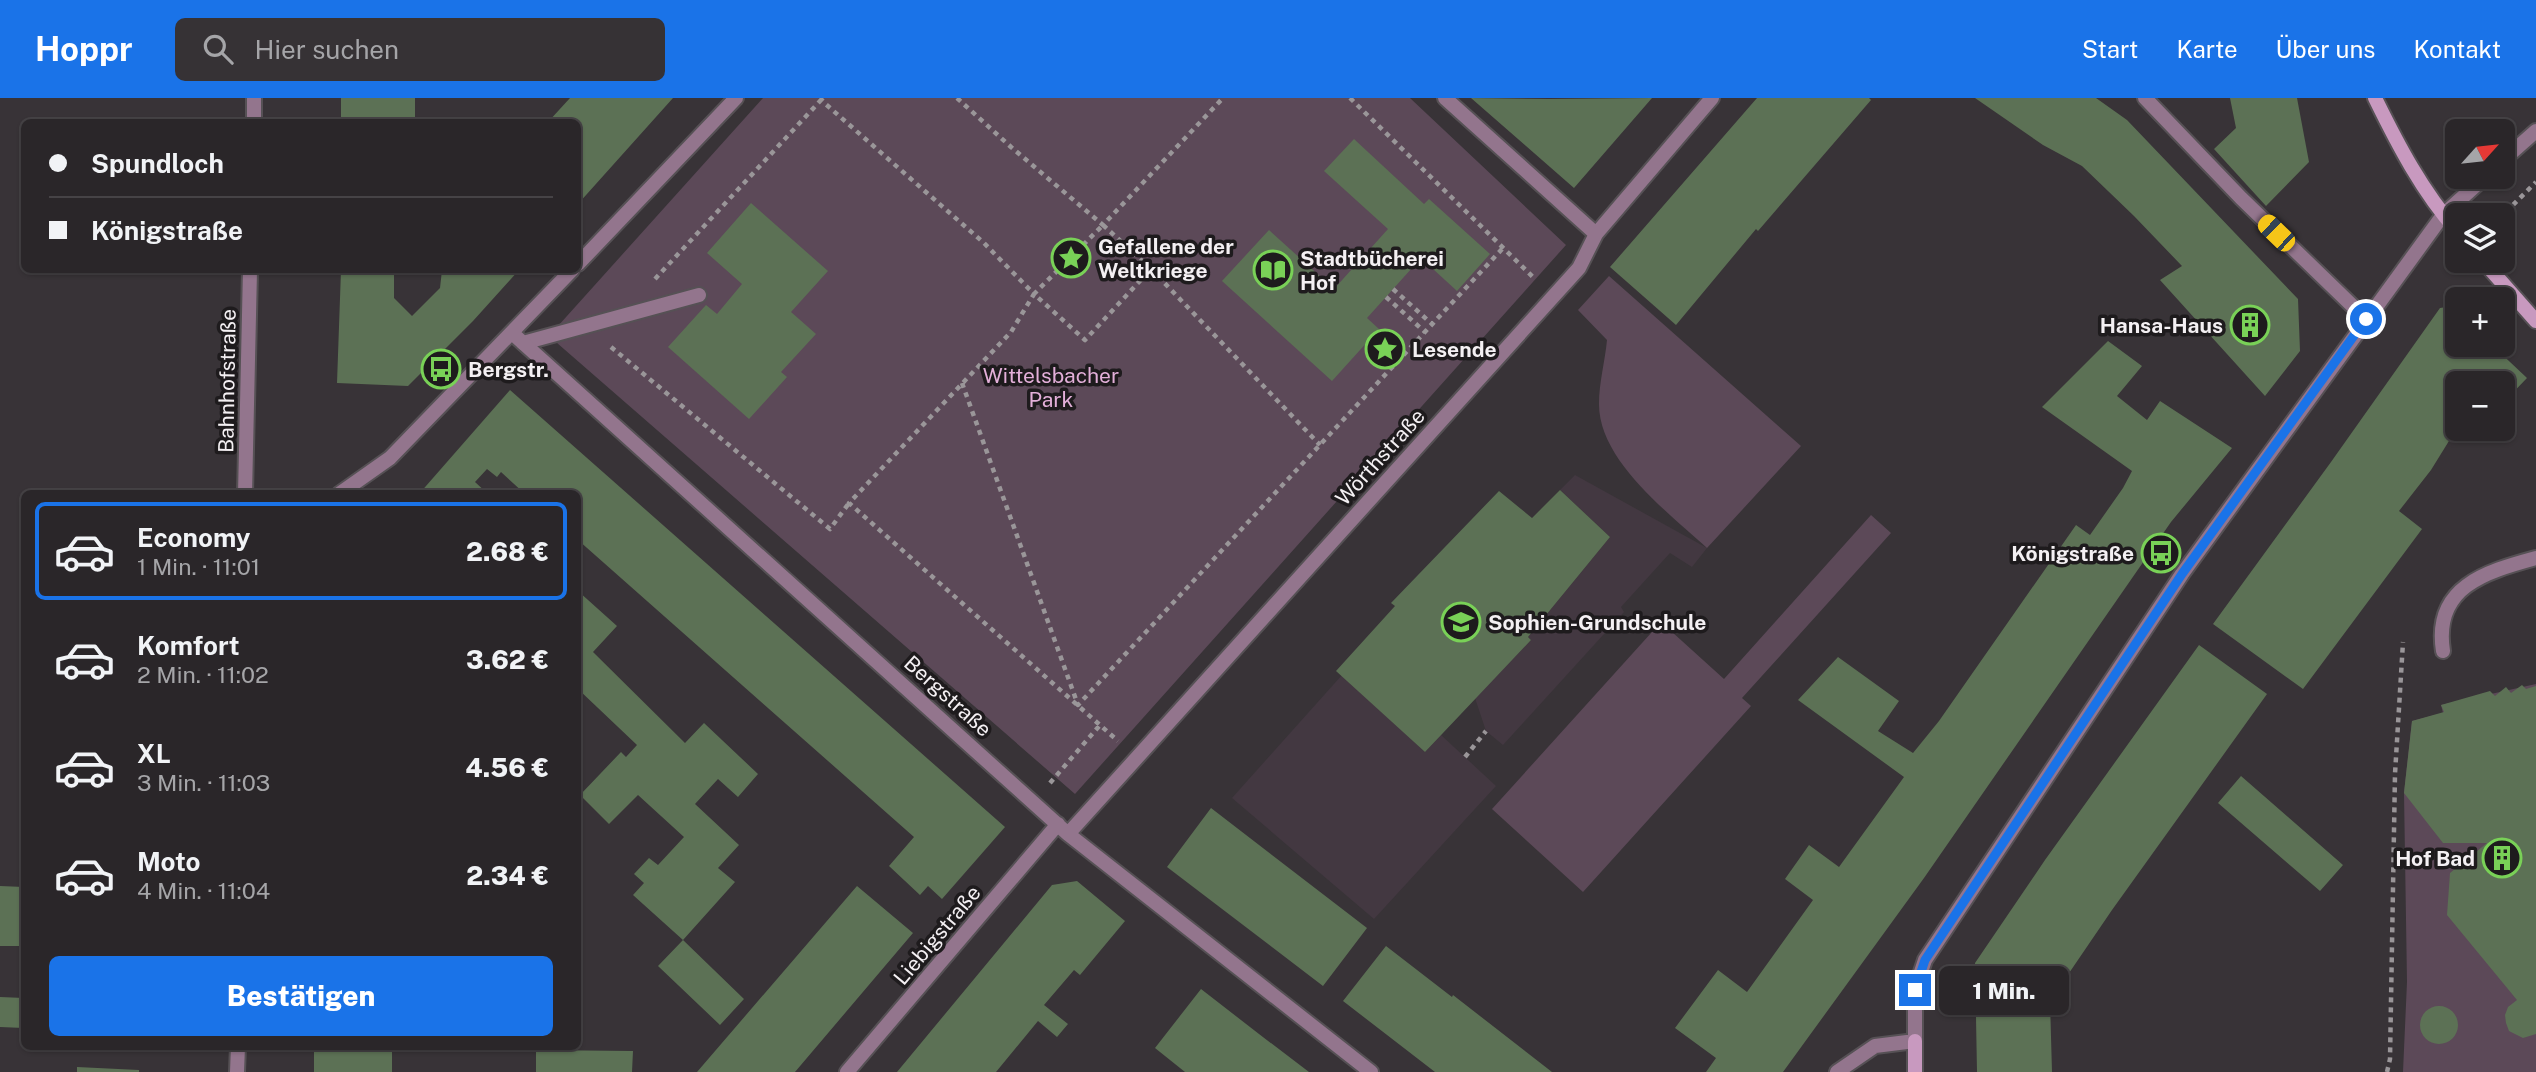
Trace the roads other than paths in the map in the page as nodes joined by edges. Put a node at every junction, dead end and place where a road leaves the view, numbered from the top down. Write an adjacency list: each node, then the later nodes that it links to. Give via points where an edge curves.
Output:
1 (254, 98): 7 (street)
2 (736, 98): 14 (street)
3 (1445, 98): 13 (street)
4 (1712, 98): 13 (street, Wörthstraße)
5 (2145, 98): 19 (street)
6 (2375, 98): 11 (main road, via 2400,149)
7 (254, 119)
8 (2536, 131): 9 (street)
9 (2515, 150)
10 (2472, 189): 11 (street)
11 (2443, 215): 12 (main road); 19 (street)
12 (2445, 217)
13 (1596, 234): 26 (street, Wörthstraße, via 1579,268 1137,759)
14 (581, 261)
15 (250, 273): 22 (street, Bahnhofstraße)
16 (570, 273): 21 (street)
17 (2494, 273): 20 (main road)
18 (699, 295): 21 (street)
19 (2366, 319): 27 (street, via 2182,574 1925,960 1915,990)
20 (2536, 321)
21 (518, 338): 23 (street, via 390,458); 26 (street, Bergstraße)
22 (245, 490)
23 (345, 490)
24 (2536, 558): 25 (street, via 2492,572 2450,599 2440,632)
25 (2443, 651)
26 (1063, 829): 30 (street, Liebigstraße); 31 (street, Bergstraße)
27 (1915, 1041): 32 (street, via 1875,1046); 33 (main road)
28 (238, 1050): 29 (street)
29 (237, 1072)
30 (848, 1072)
31 (1371, 1072)
32 (1837, 1072)
33 (1915, 1072)

